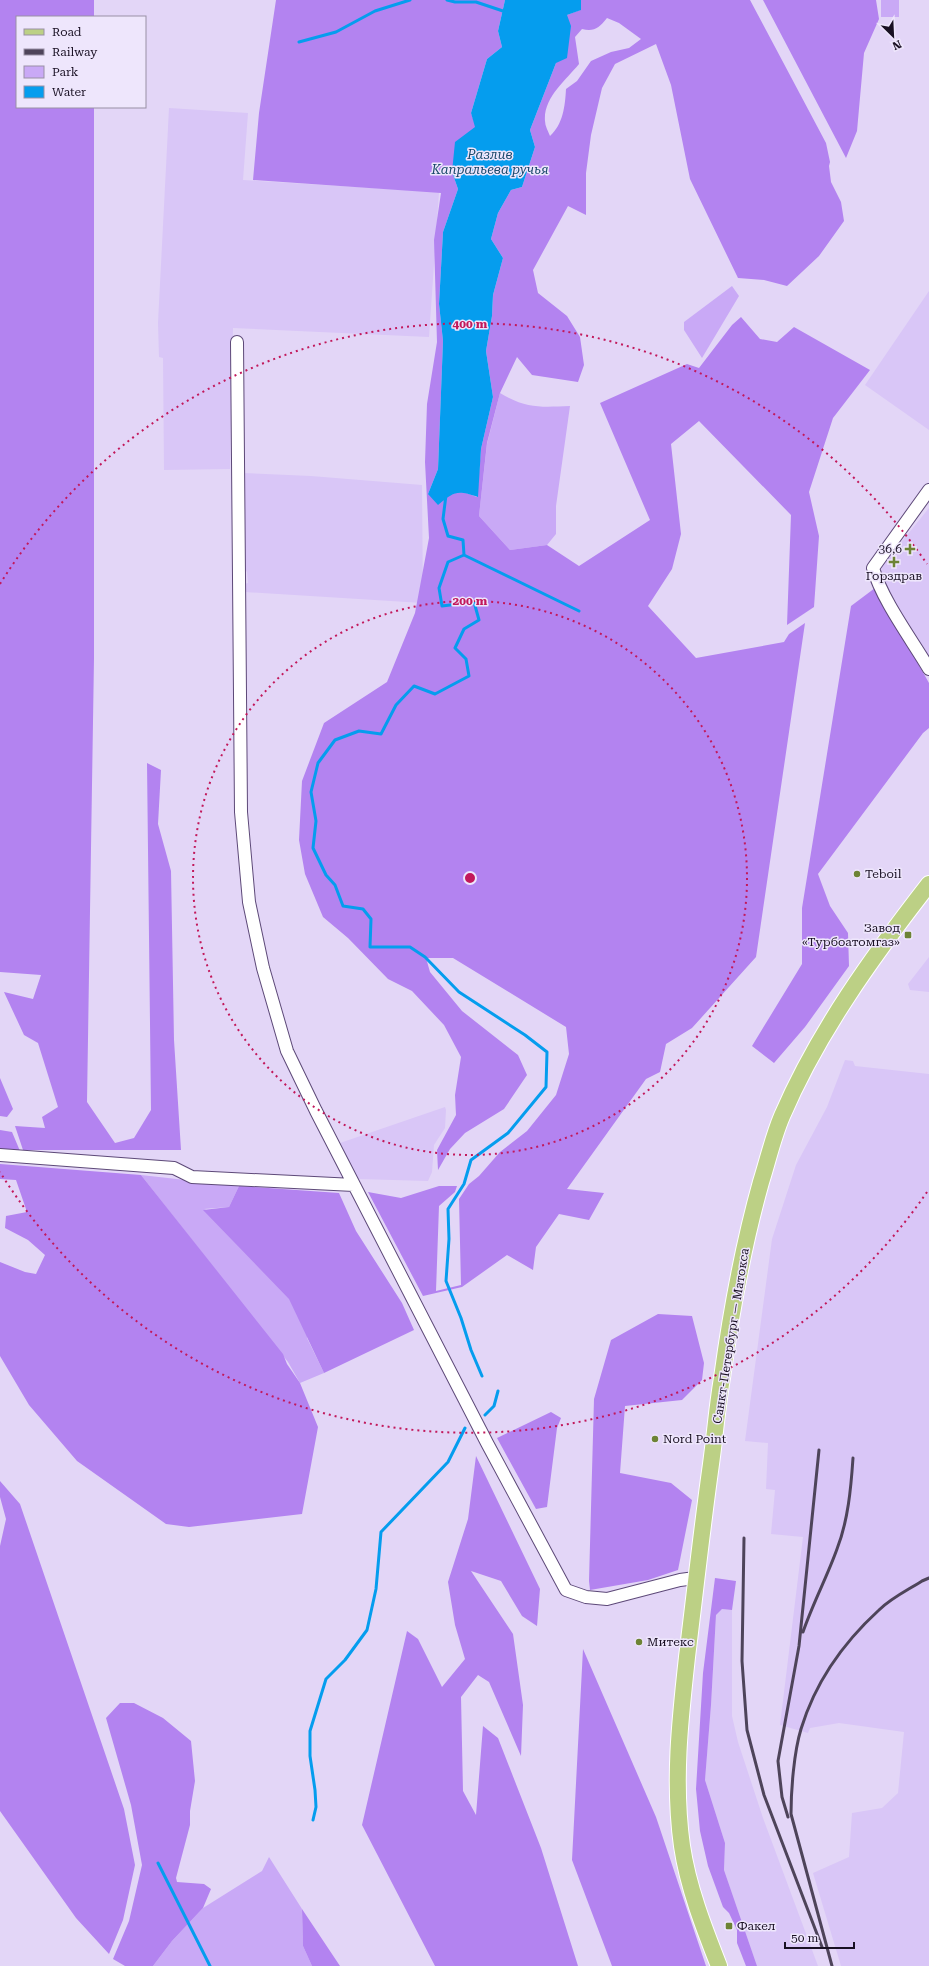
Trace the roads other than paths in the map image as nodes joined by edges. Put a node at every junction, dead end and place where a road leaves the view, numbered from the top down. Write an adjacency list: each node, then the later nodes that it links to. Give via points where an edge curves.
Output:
1 (238, 342): 6 (street, via 241,812 249,902 263,968 287,1051)
2 (929, 490): 3 (street, via 872,568 884,594)
3 (929, 669)
4 (929, 884): 7 (main road, Санкт-Петербург — Матокса, via 870,964 826,1030 781,1118 754,1208 738,1275 721,1381)
5 (0, 1155): 6 (street, via 174,1168 192,1177)
6 (354, 1185): 7 (street, via 566,1590 586,1597 607,1599)
7 (696, 1578): 8 (main road, Санкт-Петербург — Матокса, via 677,1745 678,1798 682,1847 696,1903)
8 (719, 1966)

